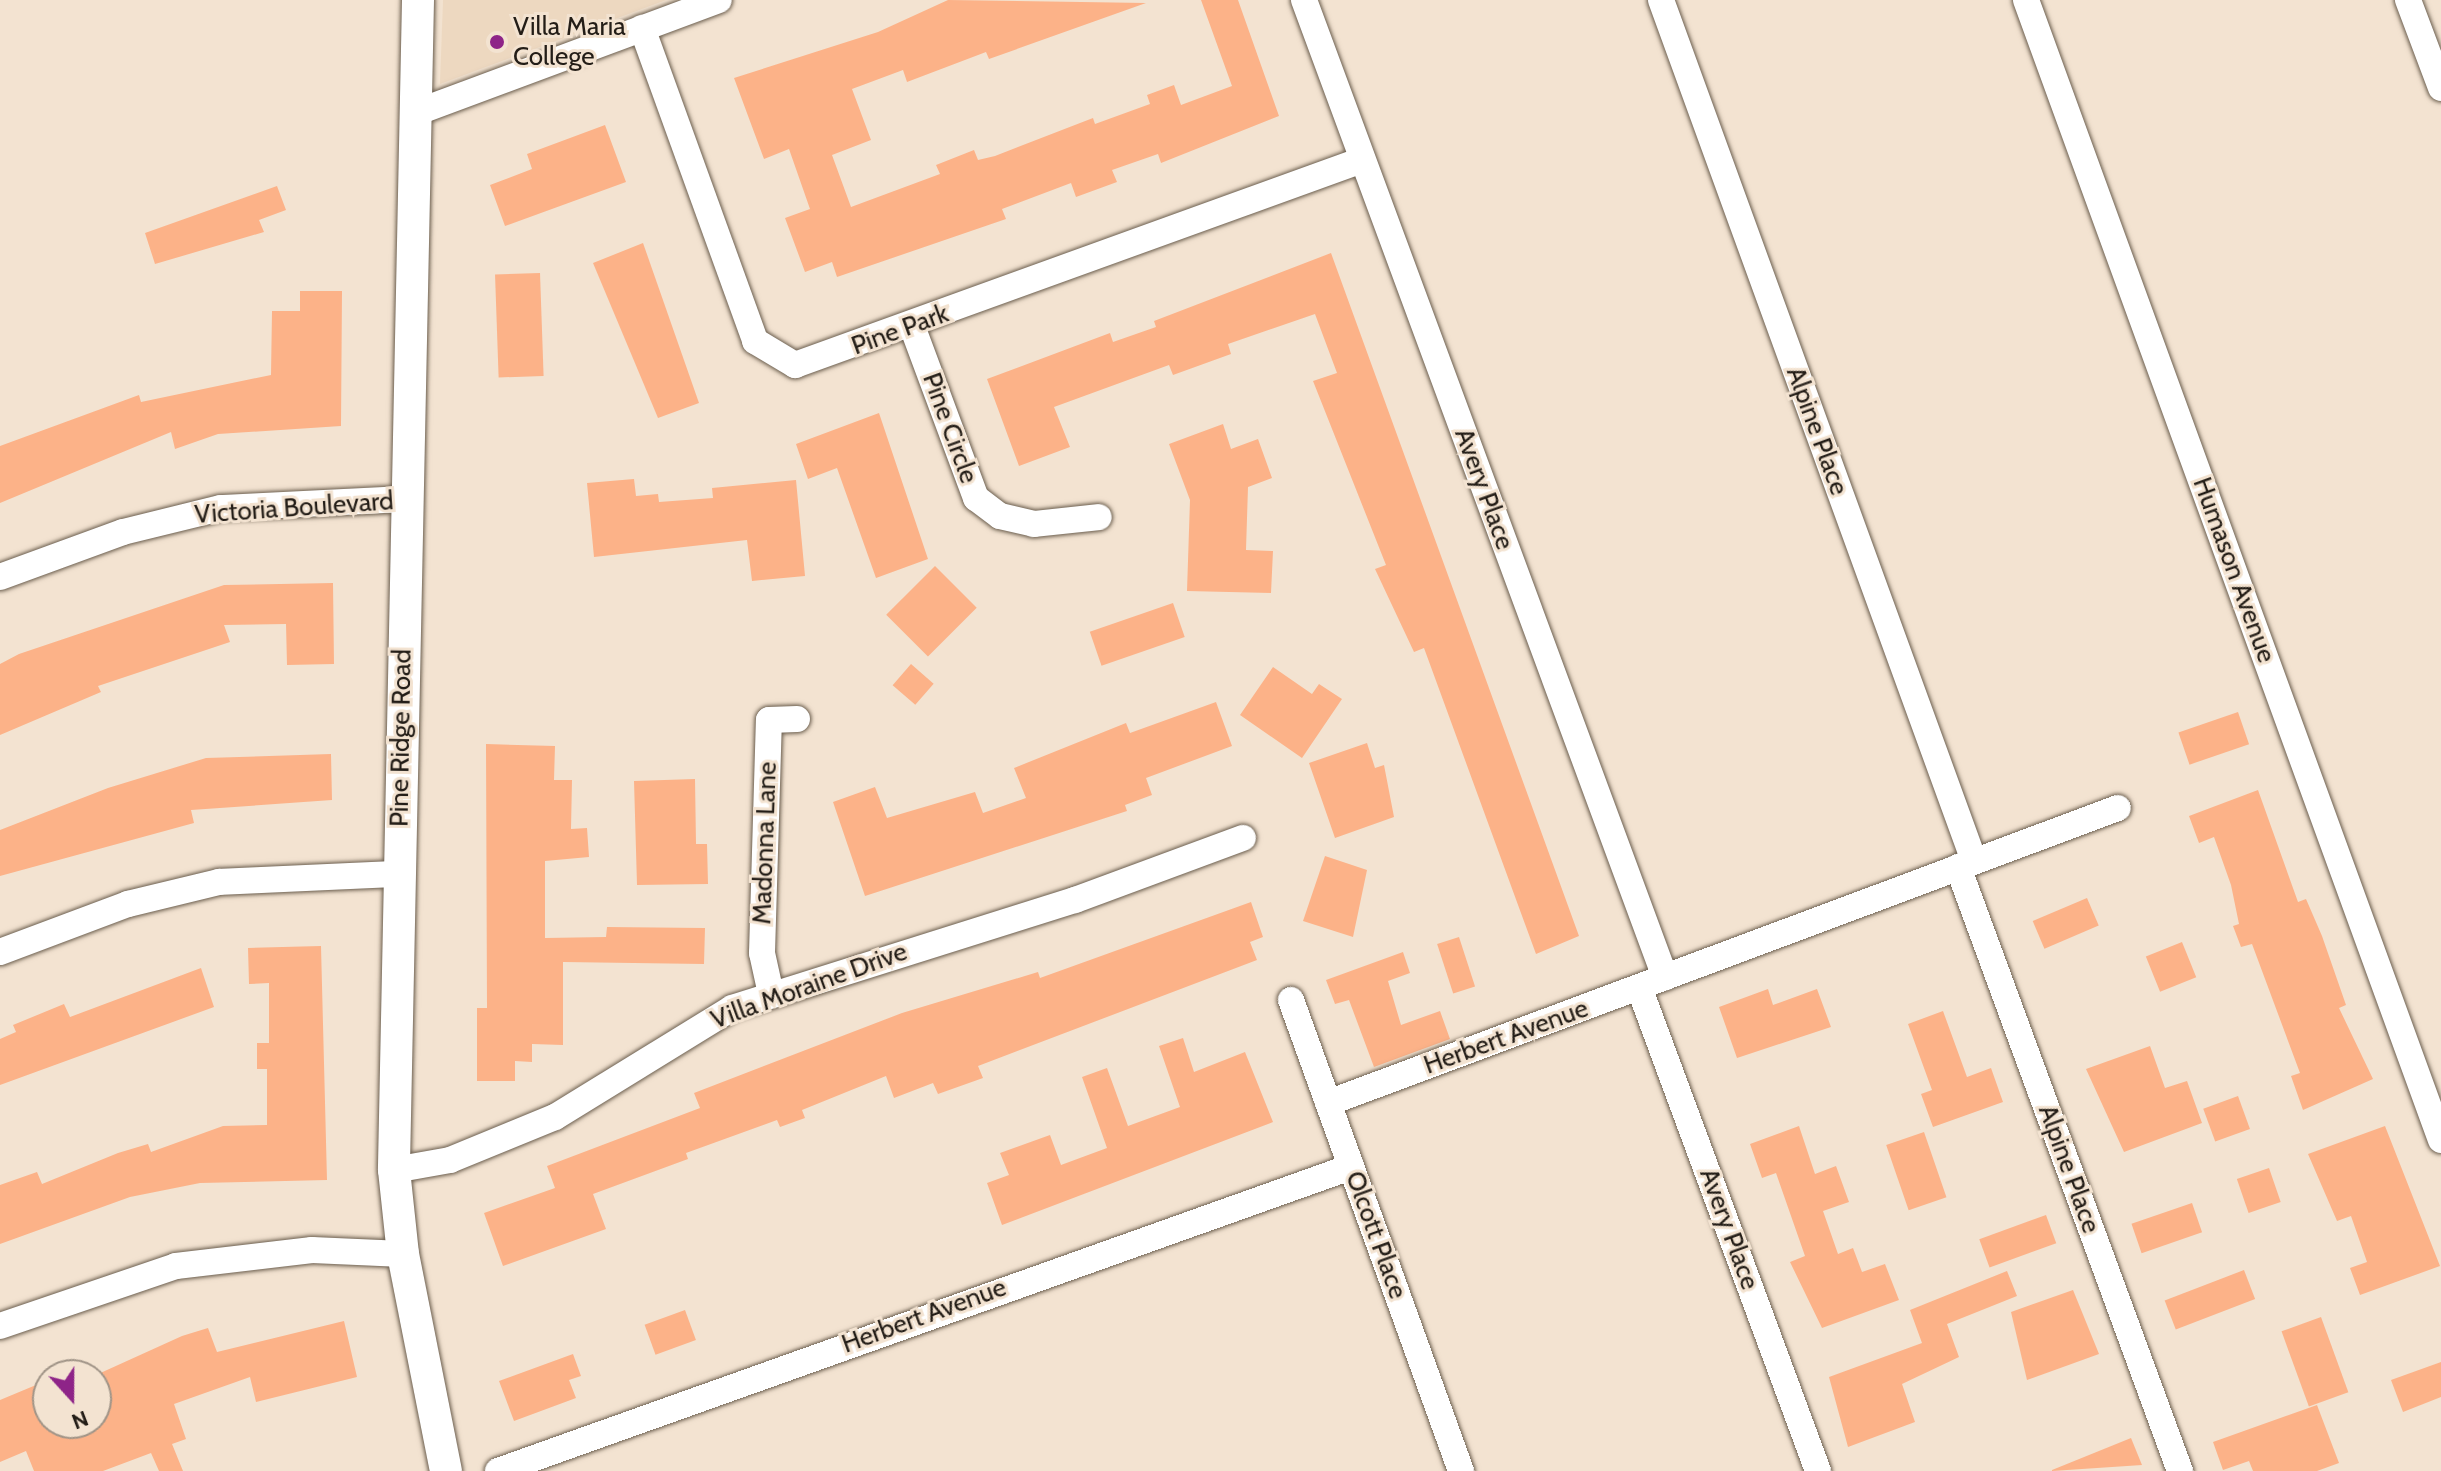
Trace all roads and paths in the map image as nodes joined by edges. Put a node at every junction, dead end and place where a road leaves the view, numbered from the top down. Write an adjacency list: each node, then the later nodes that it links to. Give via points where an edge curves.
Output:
1 (418, 0): 9 (street, Pine Ridge Road)
2 (719, 0): 7 (street)
3 (1304, 0): 10 (street, Avery Place)
4 (1661, 0): 18 (street, Alpine Place)
5 (2026, 0): 26 (street, Humason Avenue)
6 (2408, 0): 8 (street)
7 (642, 28): 9 (street); 11 (street, Pine Park, via 748,325 766,354 795,365 815,362)
8 (2441, 88)
9 (415, 113): 12 (street, Pine Ridge Road)
10 (1362, 160): 11 (street, Pine Park); 21 (street, Avery Place)
11 (912, 326): 13 (street, Pine Circle, via 976,498 1000,516 1034,524)
12 (407, 499): 14 (street, Victoria Boulevard, via 221,508 123,532); 19 (street, Pine Ridge Road)
13 (1099, 517)
14 (0, 577)
15 (797, 719): 23 (street, Madonna Lane, via 769,720 762,953)
16 (2118, 808): 18 (street)
17 (1243, 838): 23 (street, Villa Moraine Drive, via 1075,900)
18 (1966, 864): 21 (street); 35 (street, Alpine Place)
19 (398, 874): 20 (street, via 219,882 128,904); 28 (street, Pine Ridge Road)
20 (0, 952)
21 (1665, 977): 22 (street, Herbert Avenue)
22 (1639, 987): 25 (street, Herbert Avenue); 34 (street, Avery Place)
23 (771, 994): 28 (street, Villa Moraine Drive, via 684,1033 555,1117 450,1160)
24 (1291, 1000): 25 (street, Olcott Place)
25 (1328, 1103): 27 (street, Olcott Place)
26 (2441, 1140)
27 (1351, 1167): 32 (street, Herbert Avenue); 33 (street, Olcott Place)
28 (394, 1170): 29 (street, Pine Ridge Road)
29 (403, 1254): 30 (street, via 312,1250 176,1266); 31 (street, Pine Ridge Road)
30 (0, 1326)
31 (446, 1471)
32 (498, 1471)
33 (1461, 1471)
34 (1818, 1471)
35 (2180, 1471)

